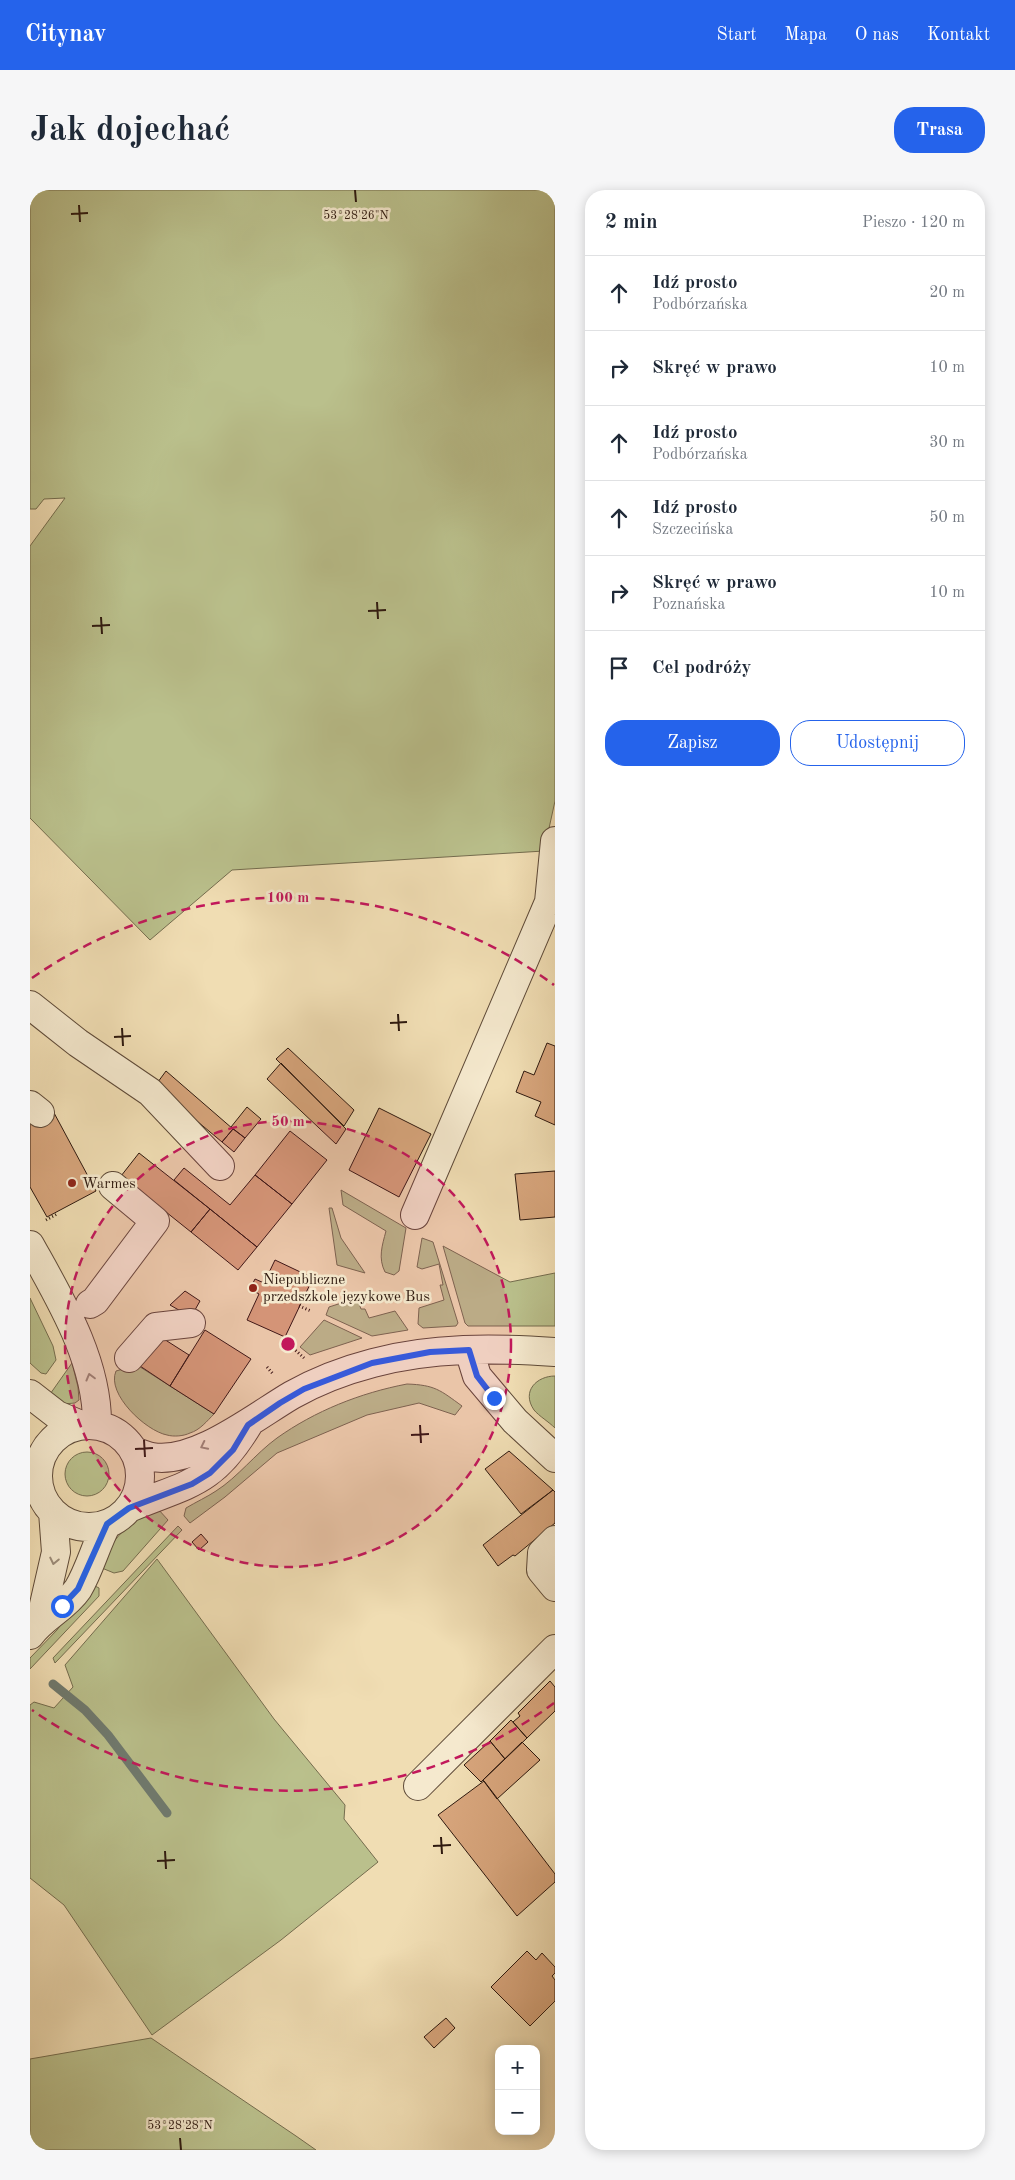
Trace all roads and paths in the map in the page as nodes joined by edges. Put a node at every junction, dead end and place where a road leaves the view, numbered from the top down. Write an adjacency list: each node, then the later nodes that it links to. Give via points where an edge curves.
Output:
1 (555, 841): 2 (street)
2 (552, 901): 7 (street)
3 (30, 1005): 4 (street, via 78,1043 150,1092)
4 (220, 1166)
5 (113, 1186): 9 (street, via 155,1221)
6 (57, 1214): 8 (path)
7 (415, 1215)
8 (36, 1234): 19 (street, one-way to 8, via 97,1405 84,1358)
9 (90, 1304)
10 (299, 1306): 11 (path)
11 (311, 1311)
12 (191, 1322): 16 (street, via 156,1327)
13 (293, 1348): 17 (path)
14 (469, 1350): 15 (street); 20 (street, via 404,1356 356,1368 304,1389); 23 (street, via 477,1376 515,1421)
15 (555, 1352)
16 (129, 1358)
17 (309, 1362)
18 (30, 1394): 19 (street, via 57,1415)
19 (89, 1425): 21 (street, via 112,1430); 22 (street, via 69,1429 54,1438 44,1450)
20 (248, 1425): 21 (street, one-way to 21, via 173,1457 152,1457); 25 (street, via 233,1450 210,1473)
21 (134, 1451): 25 (street, via 140,1480 136,1495)
22 (34, 1453): 24 (street, via 41,1494)
23 (555, 1458)
24 (53, 1512): 25 (street, via 73,1525 88,1527); 28 (street, one-way to 28, via 56,1552)
25 (118, 1516): 28 (street, via 78,1589)
26 (555, 1540): 27 (street, via 542,1553 541,1570)
27 (555, 1587)
28 (35, 1629)
29 (555, 1649): 30 (street)
30 (418, 1786)

